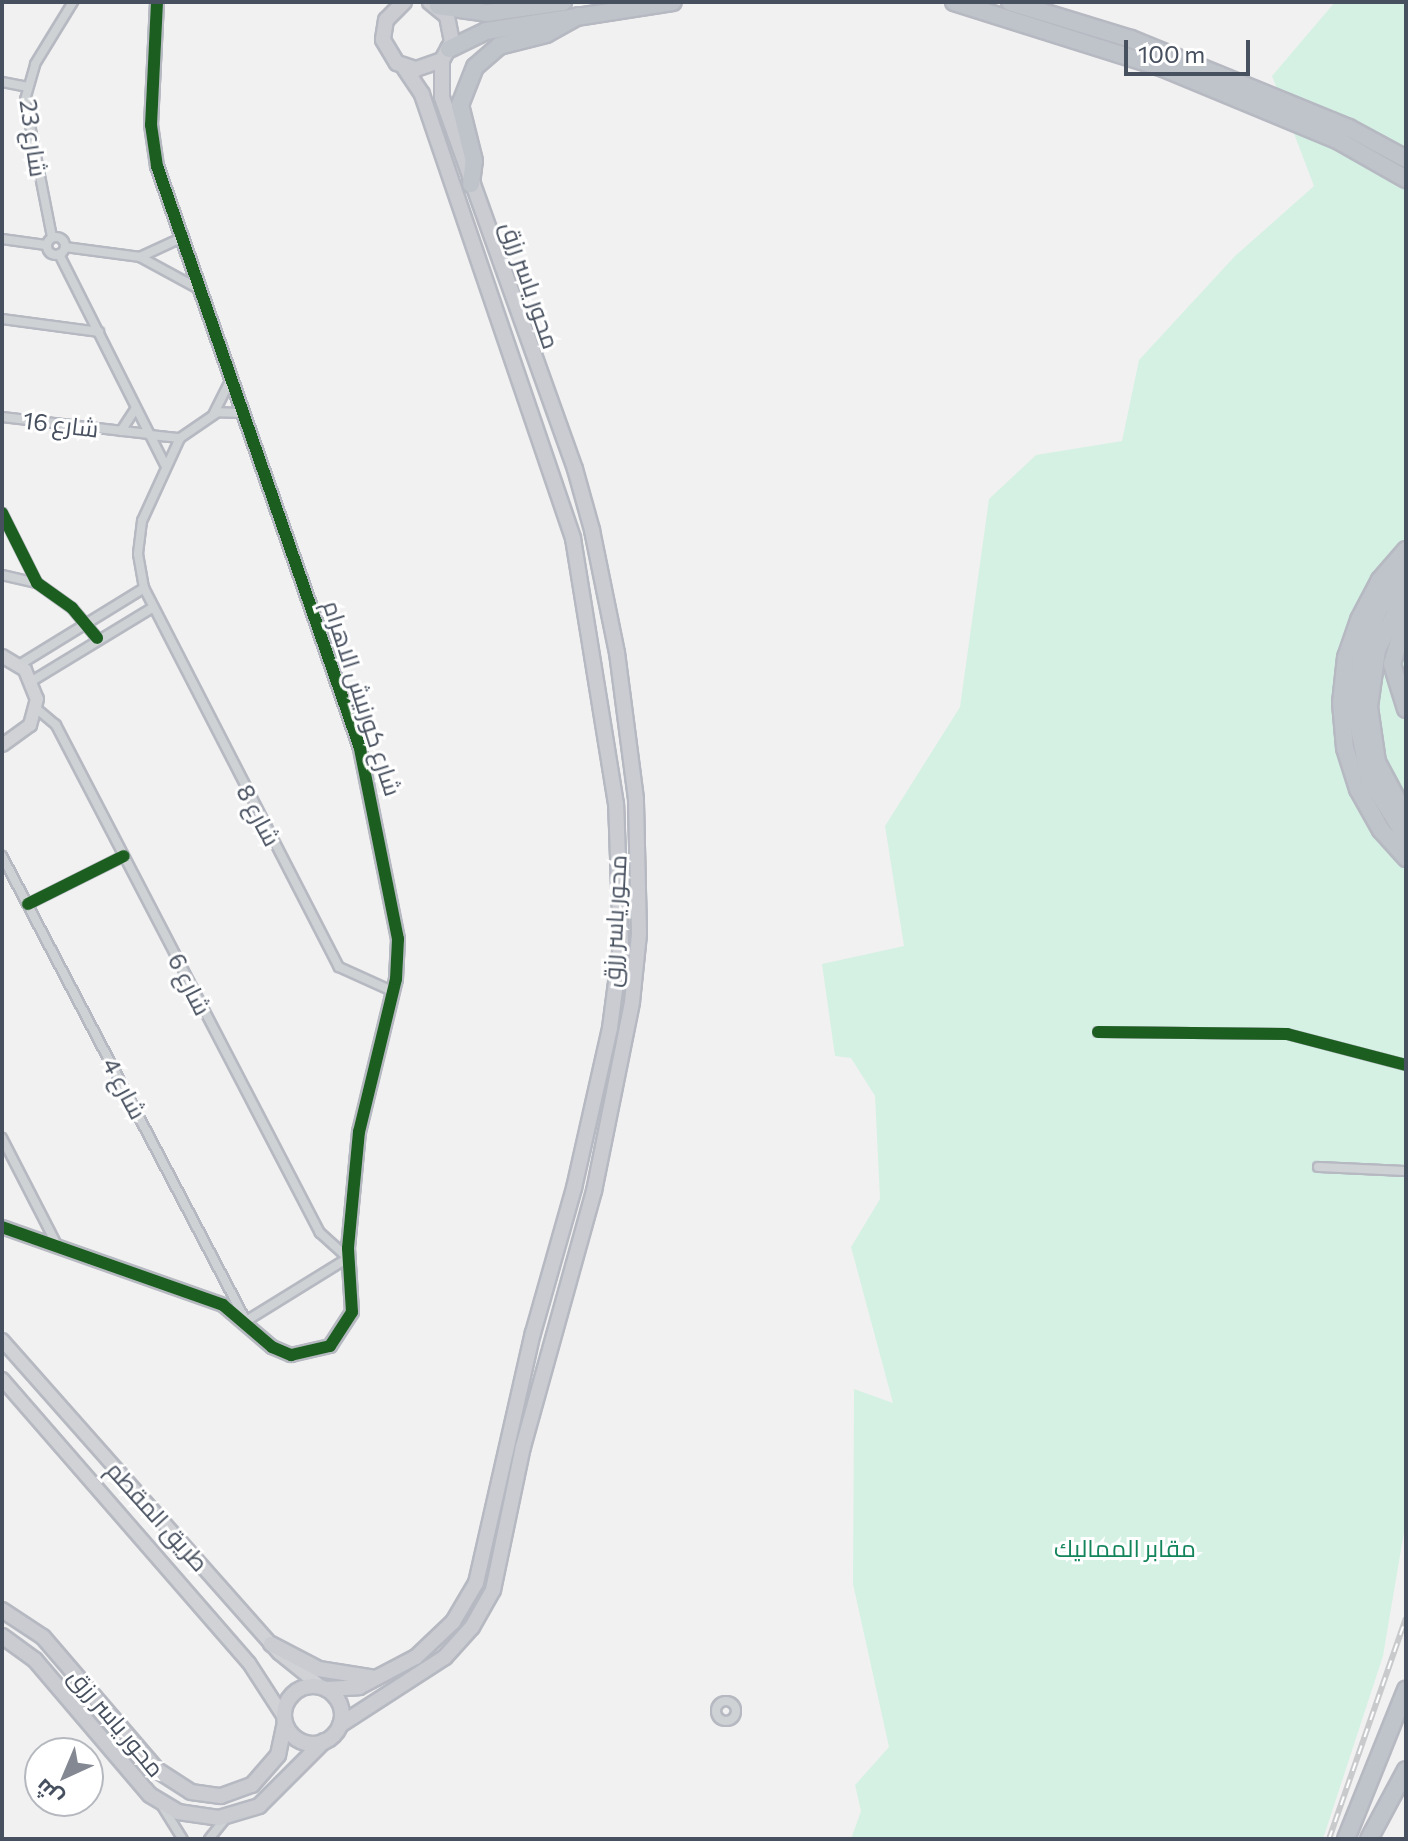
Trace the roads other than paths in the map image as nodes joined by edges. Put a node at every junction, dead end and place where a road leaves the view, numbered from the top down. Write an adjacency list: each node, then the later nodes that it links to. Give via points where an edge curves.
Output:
1 (73, 2): 14 (street, شارع 23)
2 (157, 2): 18 (street, شارع كورنيش الاهرام, via 152,139)
3 (404, 2): 9 (main road)
4 (563, 2): 8 (highway, via 487,13)
5 (673, 2): 10 (highway)
6 (954, 2): 16 (highway, via 1177,74 1339,141)
7 (1010, 2): 15 (highway, via 1131,39 1349,128)
8 (434, 4): 11 (main road, محور ياسر رزق, via 452,29)
9 (390, 8): 12 (main road, محور ياسر رزق, via 383,40)
10 (578, 16): 11 (highway, via 486,31); 17 (highway, via 546,34 499,46 475,67 460,105 474,161)
11 (446, 54): 12 (main road, via 423,69); 17 (main road, محور ياسر رزق, via 439,88)
12 (403, 66): 73 (main road, محور ياسر رزق, via 422,94 573,538 616,804 622,916 610,1028 480,1569 444,1634)
13 (2, 82): 14 (street)
14 (27, 87): 20 (street, شارع 23, via 25,113)
15 (1406, 159)
16 (1405, 178)
17 (471, 184): 77 (main road, محور ياسر رزق, via 592,530 617,653 636,799 639,934 632,1002 594,1191 523,1447 498,1576 472,1627 445,1657)
18 (181, 238): 22 (street); 23 (street, شارع كورنيش الاهرام)
19 (2, 239): 20 (street)
20 (49, 241): 21 (street, via 51,254); 21 (street, via 62,239)
21 (62, 251): 22 (street); 25 (street)
22 (140, 257): 23 (street)
23 (199, 289): 26 (street, شارع كورنيش الاهرام)
24 (2, 319): 25 (street)
25 (99, 332): 27 (street)
26 (231, 379): 28 (street, شارع كورنيش الاهرام); 29 (street)
27 (136, 408): 31 (street, شارع 16); 32 (street)
28 (243, 413): 29 (street, via 224,410); 58 (street, شارع كورنيش الاهرام, via 372,789 398,939)
29 (212, 415): 33 (street)
30 (2, 417): 31 (street, شارع 16)
31 (121, 431): 32 (street, شارع 16)
32 (150, 435): 33 (street, شارع 16); 34 (street)
33 (180, 438): 34 (street, شارع 8)
34 (165, 465): 40 (street, شارع 8, via 138,537)
35 (2, 513): 39 (street)
36 (1406, 550): 56 (highway, via 1380,580 1359,620 1346,657 1341,703 1345,748 1358,789 1381,830)
37 (1406, 571): 53 (highway, via 1364,642 1355,709 1369,778)
38 (2, 575): 39 (street)
39 (37, 583): 44 (street)
40 (144, 588): 42 (street, شارع 8); 44 (street)
41 (1406, 591): 52 (highway, via 1377,650 1369,707 1377,762)
42 (152, 608): 45 (street); 58 (street, شارع 8, via 339,967)
43 (1406, 618): 50 (highway, via 1392,664)
44 (84, 620): 45 (street); 47 (street)
45 (97, 638): 48 (street)
46 (2, 656): 47 (street)
47 (19, 665): 48 (street)
48 (32, 681): 49 (street)
49 (36, 708): 51 (street, via 24,732); 55 (street, شارع 6, via 56,725)
50 (1406, 709)
51 (2, 745)
52 (1406, 816)
53 (1406, 837)
54 (2, 856): 57 (street, شارع 4)
55 (124, 856): 57 (street); 66 (street, شارع 6, via 320,1233)
56 (1406, 858)
57 (28, 904): 67 (street, شارع 4)
58 (394, 992): 66 (street, شارع كورنيش الاهرام, via 361,1118)
59 (1098, 1032): 60 (street, via 1287,1034)
60 (1406, 1065)
61 (2, 1138): 65 (street)
62 (1318, 1167): 63 (street)
63 (1406, 1171)
64 (2, 1227): 65 (street, شارع كورنيش الاهرام)
65 (57, 1246): 67 (street, شارع كورنيش الاهرام, via 223,1305)
66 (348, 1258): 67 (street); 67 (street, شارع كورنيش الاهرام, via 352,1312 330,1346 311,1354 281,1352)
67 (246, 1321)
68 (2, 1340): 72 (street, طريق المقطم)
69 (2, 1379): 76 (street, طريق المقطم, via 249,1663)
70 (2, 1610): 76 (main road, محور ياسر رزق, via 52,1645 157,1770 191,1792 221,1796 252,1785 278,1755)
71 (2, 1636): 80 (main road, محور ياسر رزق, via 35,1660)
72 (271, 1644): 73 (main road, via 319,1669); 74 (street, طريق المقطم)
73 (380, 1678): 74 (main road, محور ياسر رزق, via 348,1689)
74 (323, 1688): 76 (main road, via 294,1693); 77 (main road, via 341,1707)
75 (1404, 1700): 84 (highway)
76 (285, 1720): 78 (main road, via 301,1741)
77 (340, 1725): 78 (main road)
78 (324, 1741): 81 (main road, محور ياسر رزق, via 268,1799)
79 (1406, 1770): 85 (highway)
80 (159, 1802): 81 (main road, محور ياسر رزق, via 189,1815); 82 (street)
81 (228, 1816): 83 (street)
82 (183, 1839)
83 (209, 1839)
84 (1346, 1839)
85 (1369, 1839)

